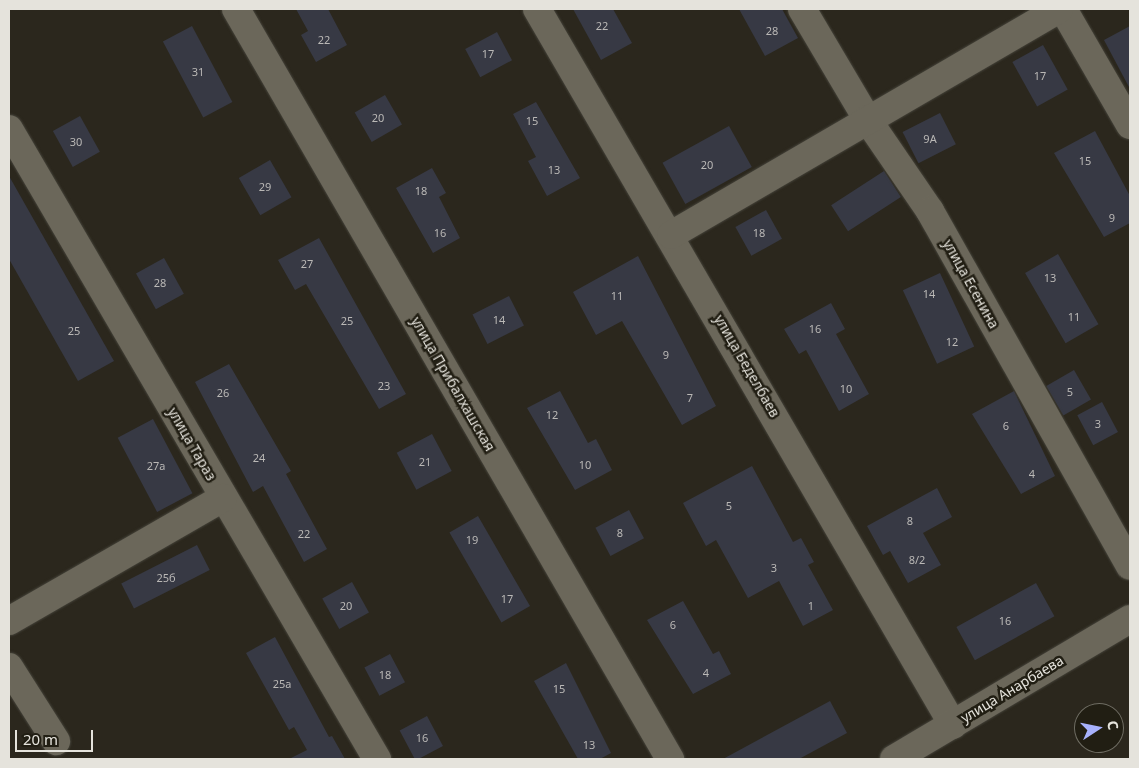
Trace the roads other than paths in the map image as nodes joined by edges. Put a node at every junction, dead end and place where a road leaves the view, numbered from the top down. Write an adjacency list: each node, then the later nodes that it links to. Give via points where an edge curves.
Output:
1 (236, 9): 18 (street, улица Прибалхашская)
2 (537, 9): 9 (street, улица Беделбаев)
3 (802, 9): 6 (street, улица Есенина)
4 (1059, 9): 6 (street)
5 (1063, 9): 7 (street)
6 (867, 119): 9 (street); 11 (street, улица Есенина, via 930,211)
7 (1130, 125)
8 (9, 129): 10 (street, улица Тараз)
9 (671, 235): 15 (street, улица Беделбаев)
10 (223, 498): 13 (street); 17 (street, улица Тараз)
11 (1130, 566)
12 (1130, 619): 15 (street, улица Анарбаева)
13 (9, 621)
14 (9, 667): 16 (street)
15 (953, 724): 19 (street, улица Анарбаева)
16 (56, 741)
17 (377, 759)
18 (670, 759)
19 (894, 759)

